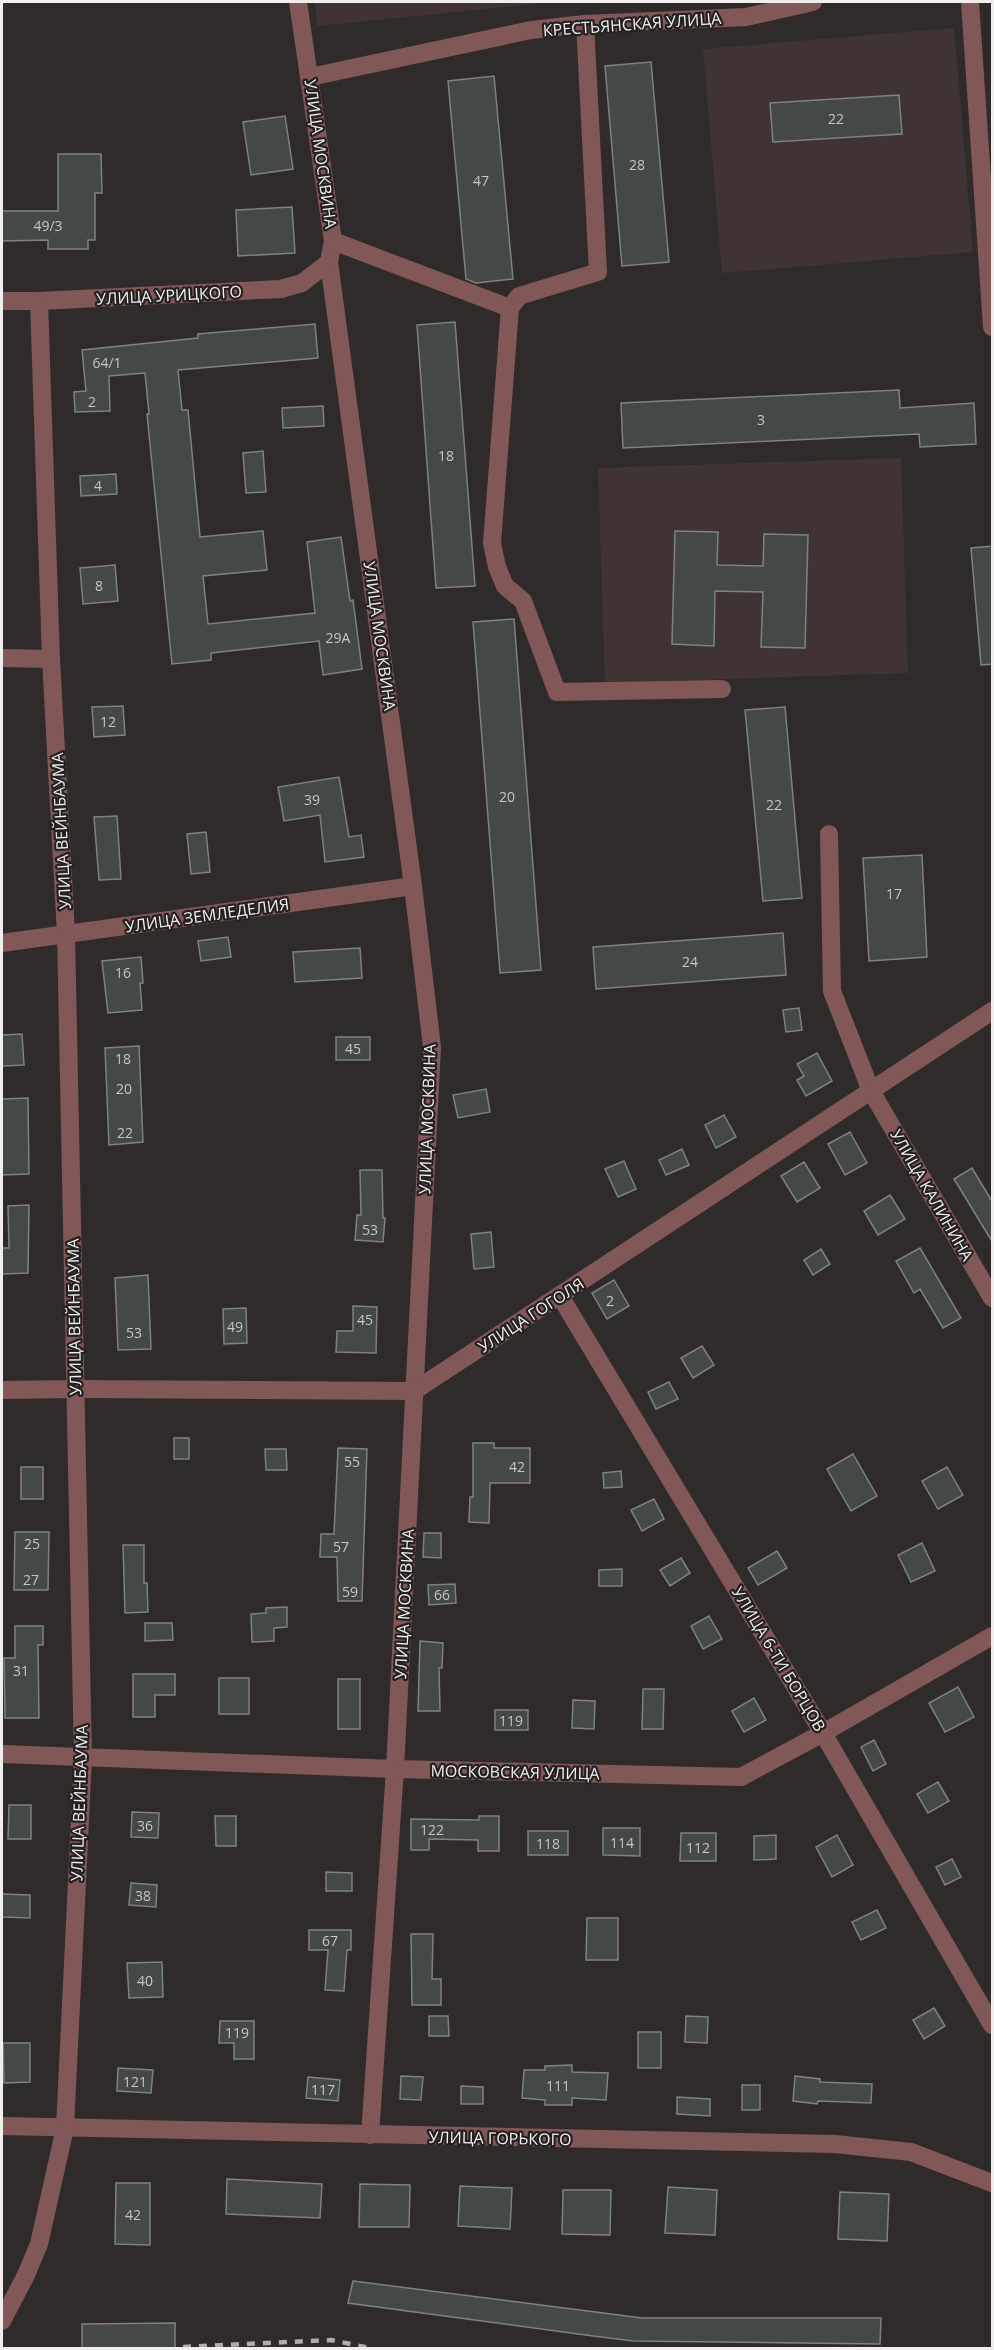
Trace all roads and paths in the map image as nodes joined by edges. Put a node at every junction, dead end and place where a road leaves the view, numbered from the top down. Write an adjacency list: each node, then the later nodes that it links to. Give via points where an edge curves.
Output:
1 (298, 2): 5 (street, УЛИЦА МОСКВИНА)
2 (813, 2): 4 (street, КРЕСТЬЯНСКАЯ УЛИЦА, via 746,17)
3 (970, 2): 11 (street)
4 (585, 24): 5 (street, КРЕСТЬЯНСКАЯ УЛИЦА, via 531,30); 10 (street, via 598,272 519,296)
5 (310, 77): 6 (street, УЛИЦА МОСКВИНА)
6 (333, 241): 7 (street, УЛИЦА МОСКВИНА); 10 (street)
7 (329, 262): 9 (street, УЛИЦА УРИЦКОГО, via 302,283 281,289); 16 (street, УЛИЦА МОСКВИНА)
8 (2, 300): 9 (street, УЛИЦА УРИЦКОГО)
9 (39, 301): 13 (street, УЛИЦА ВЕЙНБАУМА)
10 (510, 308): 14 (street, via 492,543 505,586 523,601 556,692)
11 (993, 327)
12 (2, 658): 13 (street)
13 (51, 658): 17 (street, УЛИЦА ВЕЙНБАУМА)
14 (722, 689)
15 (829, 834): 20 (street, УЛИЦА КАЛИНИНА, via 832,991)
16 (414, 886): 17 (street, УЛИЦА ЗЕМЛЕДЕЛИЯ); 25 (street, УЛИЦА МОСКВИНА, via 432,1047)
17 (66, 934): 18 (street, УЛИЦА ЗЕМЛЕДЕЛИЯ); 23 (street, УЛИЦА ВЕЙНБАУМА)
18 (2, 943)
19 (993, 1011): 20 (street, УЛИЦА ГОГОЛЯ)
20 (871, 1091): 21 (street, УЛИЦА ГОГОЛЯ); 22 (street, УЛИЦА КАЛИНИНА)
21 (560, 1296): 25 (street, УЛИЦА ГОГОЛЯ); 27 (street, УЛИЦА 6-ТИ БОРЦОВ)
22 (993, 1298)
23 (75, 1389): 24 (street); 25 (street); 29 (street, УЛИЦА ВЕЙНБАУМА)
24 (2, 1390)
25 (414, 1391): 30 (street, УЛИЦА МОСКВИНА)
26 (993, 1636): 27 (street, МОСКОВСКАЯ УЛИЦА)
27 (824, 1733): 30 (street, МОСКОВСКАЯ УЛИЦА, via 741,1777); 31 (street, УЛИЦА 6-ТИ БОРЦОВ)
28 (2, 1754): 29 (street, МОСКОВСКАЯ УЛИЦА)
29 (83, 1758): 30 (street, МОСКОВСКАЯ УЛИЦА); 33 (street, УЛИЦА ВЕЙНБАУМА)
30 (395, 1769): 34 (street, УЛИЦА МОСКВИНА)
31 (993, 2025)
32 (2, 2126): 33 (street, УЛИЦА ГОРЬКОГО)
33 (65, 2128): 34 (street, УЛИЦА ГОРЬКОГО); 36 (street, УЛИЦА ВЕЙНБАУМА, via 39,2244)
34 (370, 2135): 35 (street, УЛИЦА ГОРЬКОГО, via 835,2144 912,2152)
35 (993, 2182)
36 (2, 2321)

